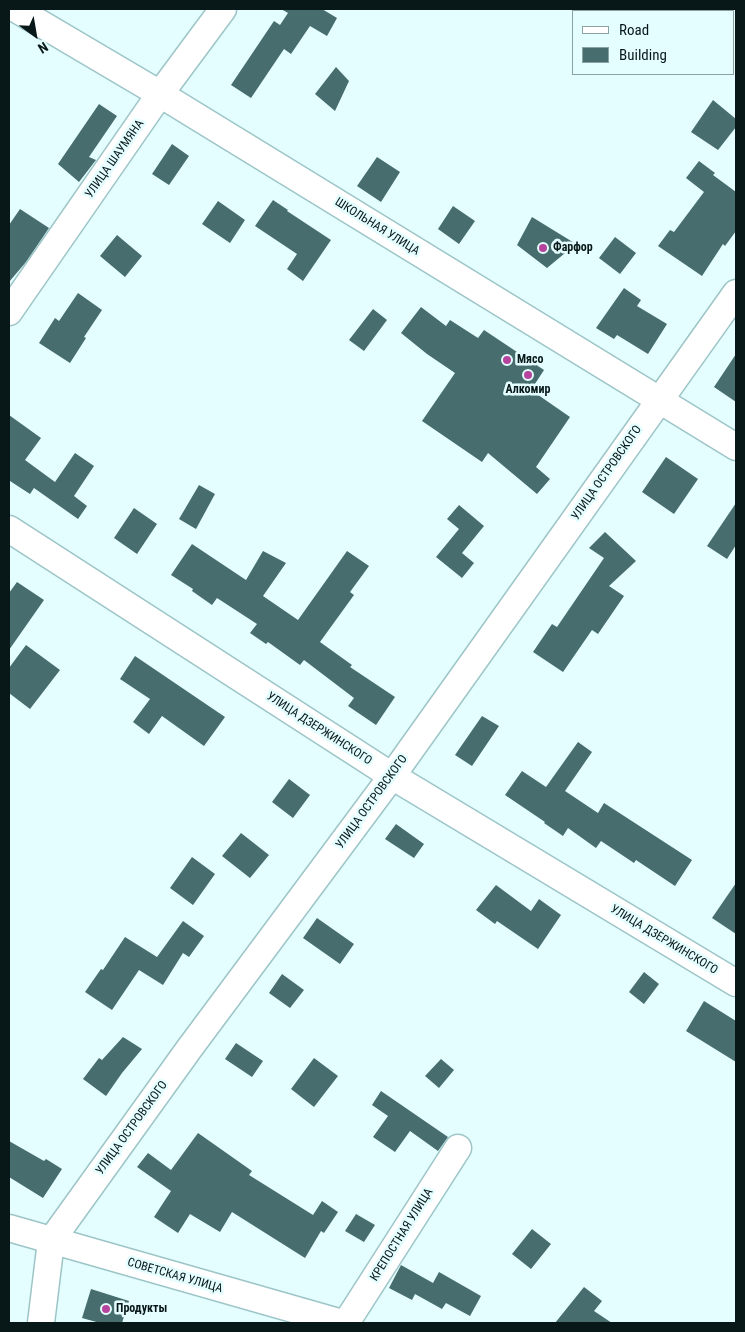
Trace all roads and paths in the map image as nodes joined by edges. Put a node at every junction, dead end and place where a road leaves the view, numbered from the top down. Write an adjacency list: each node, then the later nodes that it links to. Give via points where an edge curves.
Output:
1 (16, 9): 3 (street, ШКОЛЬНАЯ УЛИЦА)
2 (223, 9): 3 (street, УЛИЦА ШАУМЯНА)
3 (160, 94): 5 (street, УЛИЦА ШАУМЯНА); 6 (street, ШКОЛЬНАЯ УЛИЦА)
4 (736, 292): 6 (street, УЛИЦА ОСТРОВСКОГО)
5 (9, 312)
6 (658, 400): 7 (street, ШКОЛЬНАЯ УЛИЦА); 9 (street, УЛИЦА ОСТРОВСКОГО)
7 (736, 447)
8 (9, 529): 9 (street, УЛИЦА ДЗЕРЖИНСКОГО)
9 (392, 776): 10 (street, УЛИЦА ДЗЕРЖИНСКОГО); 13 (street, УЛИЦА ОСТРОВСКОГО, via 194,1041)
10 (736, 983)
11 (458, 1148): 16 (street, КРЕПОСТНАЯ УЛИЦА)
12 (9, 1228): 13 (street, СОВЕТСКАЯ УЛИЦА)
13 (51, 1241): 14 (street, УЛИЦА ОСТРОВСКОГО); 15 (street, СОВЕТСКАЯ УЛИЦА)
14 (41, 1323)
15 (342, 1323)
16 (346, 1323)

